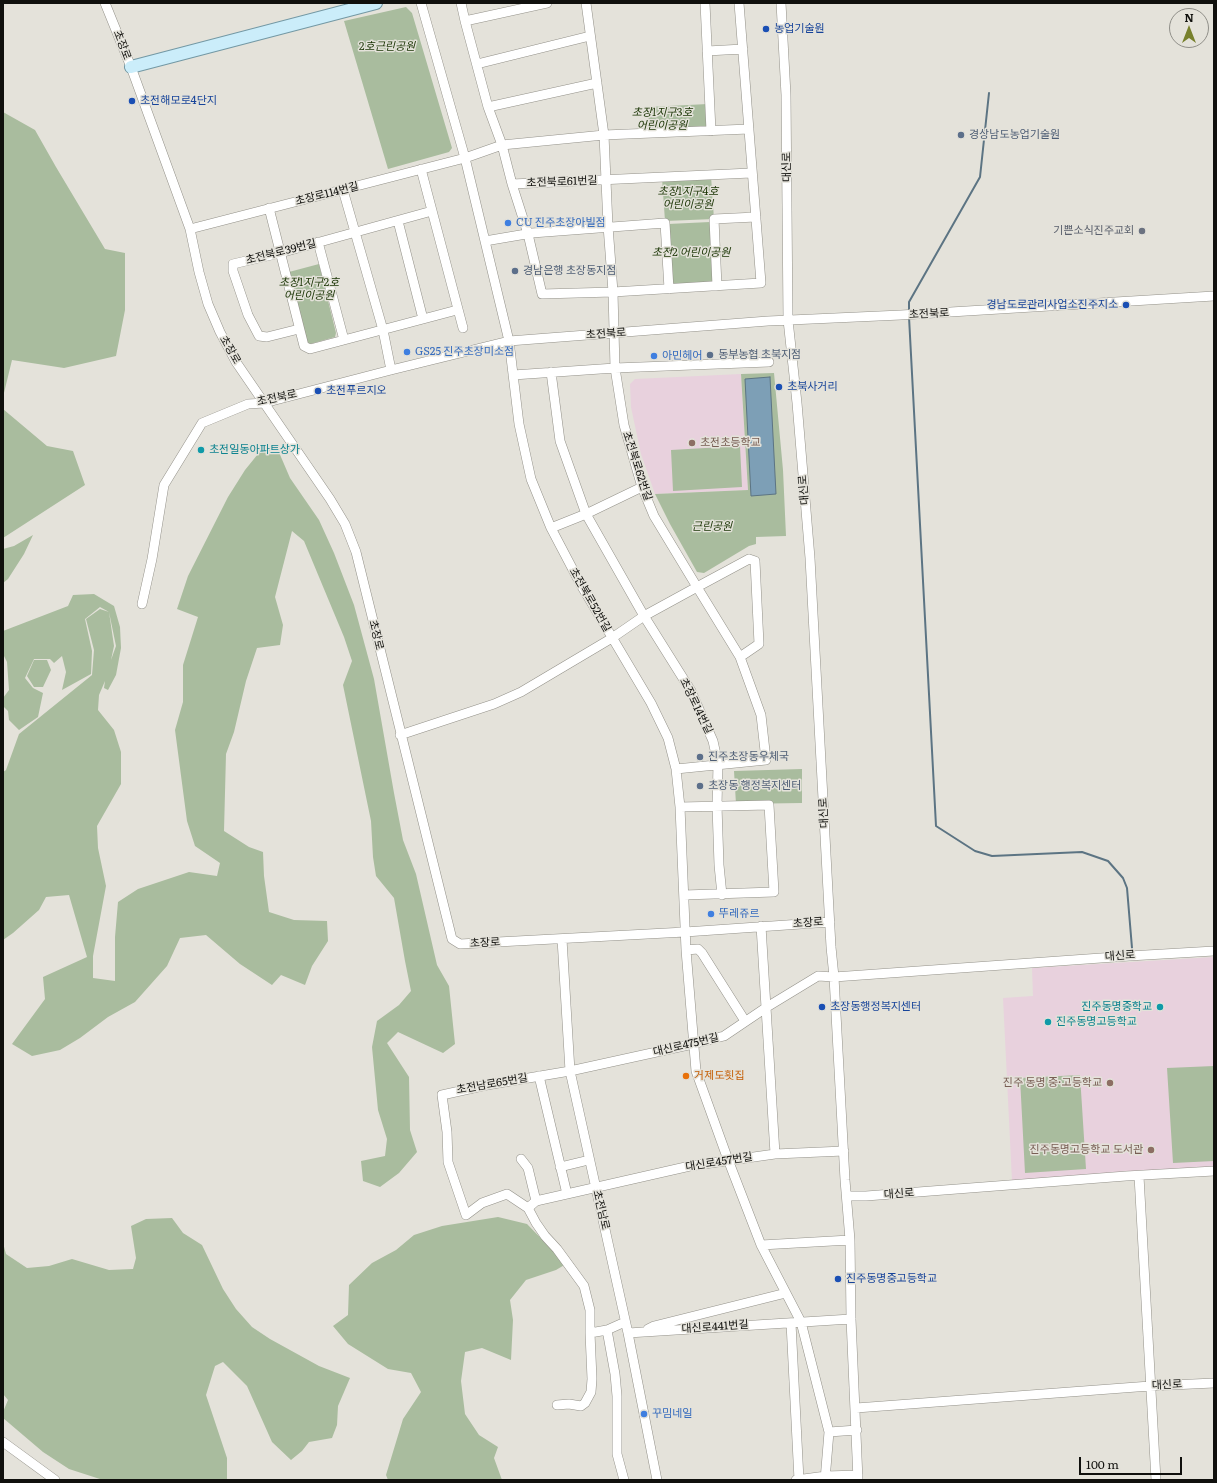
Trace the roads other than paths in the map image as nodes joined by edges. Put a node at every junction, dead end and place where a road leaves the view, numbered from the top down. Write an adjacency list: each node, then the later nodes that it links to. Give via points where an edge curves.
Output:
1 (105, 3): 15 (street, 초장로)
2 (376, 3): 15 (main road)
3 (422, 3): 22 (street, 초전북로52번길)
4 (461, 3): 10 (street)
5 (548, 3): 10 (street)
6 (586, 3): 11 (street, 초전북로61번길)
7 (705, 3): 13 (street)
8 (739, 3): 12 (street, 초전북로61번길)
9 (782, 5): 45 (street, 대신로, via 786,95)
10 (465, 21): 14 (street)
11 (590, 36): 14 (street); 16 (street, 초전북로61번길)
12 (743, 49): 13 (street); 18 (street, 초전북로61번길)
13 (707, 51): 19 (street)
14 (477, 64): 17 (street)
15 (131, 68): 33 (street, 초장로)
16 (597, 83): 17 (street); 20 (street, 초전북로61번길)
17 (488, 107): 21 (street)
18 (750, 129): 19 (street); 24 (street, 초전북로61번길)
19 (711, 131): 20 (street)
20 (604, 135): 21 (street); 25 (street, 초전북로61번길)
21 (502, 145): 22 (street); 26 (street)
22 (465, 158): 23 (street, 초장로114번길); 36 (street, 초전북로52번길)
23 (421, 169): 27 (street, 초장로114번길); 29 (street)
24 (751, 173): 25 (street, 초전북로61번길); 30 (street, 초전북로61번길)
25 (606, 180): 26 (street, 초전북로61번길); 32 (street, 초전북로61번길)
26 (512, 184): 35 (street, 초전북로61번길)
27 (343, 190): 28 (street, 초장로114번길); 34 (street)
28 (269, 208): 33 (street, 초장로114번길); 38 (street)
29 (432, 211): 31 (street, 초전북로39번길); 43 (street)
30 (756, 217): 39 (street, via 714,219); 39 (street, 초전북로61번길, via 761,283)
31 (398, 221): 34 (street, 초전북로39번길); 44 (street)
32 (608, 226): 35 (street); 40 (street, via 665,223); 41 (street, 초전북로61번길)
33 (190, 229): 57 (street, 초장로, via 208,304 236,362)
34 (354, 233): 37 (street, 초전북로39번길); 48 (street)
35 (528, 234): 36 (street); 41 (street, 초전북로61번길, via 542,294)
36 (485, 241): 51 (street, 초전북로52번길)
37 (318, 242): 38 (street, 초전북로39번길); 50 (street)
38 (280, 253): 47 (street); 47 (street, 초전북로39번길, via 233,264 233,271 248,315 259,336 268,338)
39 (717, 286): 40 (street, 초전북로61번길)
40 (669, 289): 41 (street, 초전북로61번길)
41 (613, 292): 49 (street, 초전북로61번길)
42 (1214, 296): 45 (street, 초전북로)
43 (457, 310): 44 (street); 46 (street)
44 (422, 319): 48 (street)
45 (788, 320): 49 (street, 초전북로); 73 (street, 대신로, via 810,558)
46 (463, 328)
47 (299, 329): 50 (street, via 304,346 310,349)
48 (383, 330): 50 (street); 54 (street)
49 (615, 333): 51 (street, 초전북로); 53 (street, 초전북로62번길)
50 (344, 340)
51 (509, 341): 54 (street, 초전북로); 56 (street, 초전북로52번길)
52 (769, 362): 53 (street)
53 (615, 368): 55 (street); 58 (street, 초전북로62번길, via 624,425)
54 (391, 370): 57 (street, 초전북로)
55 (551, 372): 56 (street); 59 (street, via 560,441)
56 (513, 376): 60 (street, 초전북로52번길, via 519,424 531,479)
57 (264, 403): 62 (street, 초전북로, via 248,404 202,423 164,485); 66 (street, 초장로, via 345,524 356,552)
58 (642, 488): 59 (street); 61 (street, 초전북로62번길, via 654,516)
59 (586, 514): 60 (street); 63 (street)
60 (551, 528): 64 (street, 초전북로52번길)
61 (697, 587): 63 (street, 초전북로52번길); 65 (street, 초전북로62번길); 65 (street, via 749,559 755,561 759,644)
62 (142, 604)
63 (644, 616): 64 (street, 초전북로52번길); 67 (street, 초장로14번길, via 690,691 713,741)
64 (612, 638): 66 (street, via 521,692 494,704); 68 (street, via 651,703 668,738)
65 (740, 657): 67 (street, 초전북로62번길, via 760,715 766,760)
66 (400, 735): 76 (street, 초장로, via 452,939 460,944)
67 (718, 764): 68 (street); 69 (street, 초장로14번길)
68 (676, 769): 70 (street)
69 (717, 806): 70 (street); 72 (street); 72 (street, via 769,805 774,892)
70 (680, 807): 71 (street)
71 (684, 895): 72 (street); 75 (street)
72 (722, 895)
73 (830, 922): 74 (street, 초장로); 79 (street, 대신로)
74 (760, 926): 75 (street, 초장로); 80 (street)
75 (685, 932): 76 (street, 초장로); 77 (street)
76 (562, 939): 83 (street, 초전남로)
77 (686, 950): 81 (street, via 698,949 702,953); 82 (street)
78 (1214, 951): 79 (street, 대신로)
79 (834, 977): 80 (street, 대신로475번길, via 818,976); 85 (street, 대신로)
80 (766, 1007): 81 (street, 대신로475번길); 86 (street)
81 (744, 1022): 82 (street, 대신로475번길, via 724,1036)
82 (693, 1044): 83 (street, 대신로475번길); 89 (street, via 696,1071)
83 (570, 1071): 84 (street, 초전남로65번길); 88 (street, 초전남로)
84 (540, 1076): 90 (street); 97 (street, 초전남로65번길, via 442,1095 448,1162 466,1215 482,1203 507,1194)
85 (844, 1151): 86 (street, 대신로457번길); 95 (street, 대신로)
86 (775, 1154): 89 (street, 대신로457번길)
87 (521, 1159): 96 (street, via 528,1168)
88 (590, 1160): 90 (street); 93 (street, 초전남로)
89 (728, 1160): 93 (street, 대신로457번길); 99 (street)
90 (560, 1167): 94 (street)
91 (1214, 1171): 92 (street, 대신로)
92 (1139, 1176): 95 (street, 대신로); 110 (street)
93 (595, 1187): 94 (street, 대신로457번길); 102 (street, 초전남로)
94 (567, 1194): 96 (street, 대신로457번길)
95 (847, 1196): 98 (street, 대신로)
96 (536, 1201): 97 (street)
97 (528, 1208): 108 (street, via 539,1227 584,1286 590,1310)
98 (850, 1240): 99 (street); 101 (street, 대신로)
99 (761, 1245): 100 (street)
100 (786, 1293): 103 (street); 106 (street, via 654,1326)
101 (851, 1319): 103 (street, 대신로441번길); 112 (street, 대신로)
102 (625, 1322): 105 (street); 107 (street, 초전남로)
103 (802, 1322): 104 (street, 대신로441번길); 114 (street)
104 (791, 1323): 106 (street, 대신로441번길); 121 (street)
105 (607, 1330): 108 (street); 119 (street, via 618,1396 617,1454)
106 (644, 1332): 107 (street, 대신로441번길)
107 (628, 1333): 120 (street, 초전남로)
108 (590, 1334): 111 (street, via 591,1392 581,1406)
109 (1214, 1383): 110 (street, 대신로)
110 (1150, 1386): 112 (street, 대신로); 122 (street)
111 (557, 1405)
112 (856, 1408): 113 (street, 대신로)
113 (857, 1430): 114 (street); 117 (street, 대신로)
114 (829, 1432): 116 (street)
115 (3, 1442): 118 (street)
116 (826, 1478): 117 (street); 121 (street)
117 (858, 1478)
118 (55, 1480)
119 (624, 1480)
120 (657, 1480)
121 (798, 1480)
122 (1156, 1480)

